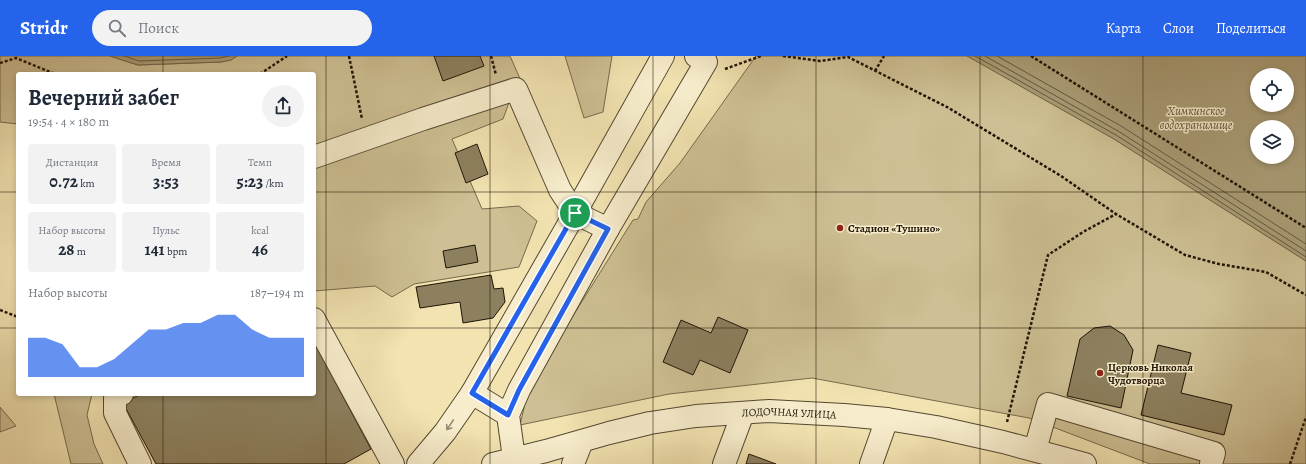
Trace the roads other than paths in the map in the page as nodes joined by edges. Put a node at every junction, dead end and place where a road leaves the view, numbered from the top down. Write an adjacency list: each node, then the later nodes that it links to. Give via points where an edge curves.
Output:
1 (663, 56): 4 (street)
2 (696, 56): 5 (street, via 706,62)
3 (316, 156): 4 (street, via 516,89 560,190)
4 (575, 213): 5 (street); 7 (street)
5 (608, 229): 10 (street, via 519,390)
6 (316, 323): 16 (street)
7 (472, 393): 10 (street); 17 (street, one-way to 17, via 445,432)
8 (118, 396): 15 (street, via 115,413)
9 (743, 413): 11 (street, ЛОДОЧНАЯ УЛИЦА, via 769,411); 12 (street, ЛОДОЧНАЯ УЛИЦА, via 696,416 650,423); 20 (street)
10 (508, 415): 14 (street)
11 (887, 419): 13 (street, ЛОДОЧНАЯ УЛИЦА, via 1002,442); 21 (street)
12 (582, 441): 14 (street, ЛОДОЧНАЯ УЛИЦА); 19 (street)
13 (1025, 454): 22 (street, ЛОДОЧНАЯ УЛИЦА); 23 (street, via 1048,404 1214,453)
14 (514, 458): 18 (street, ЛОДОЧНАЯ УЛИЦА)
15 (140, 464)
16 (392, 464)
17 (418, 464)
18 (493, 464)
19 (573, 464)
20 (724, 464)
21 (871, 464)
22 (1085, 464)
23 (1211, 464)

